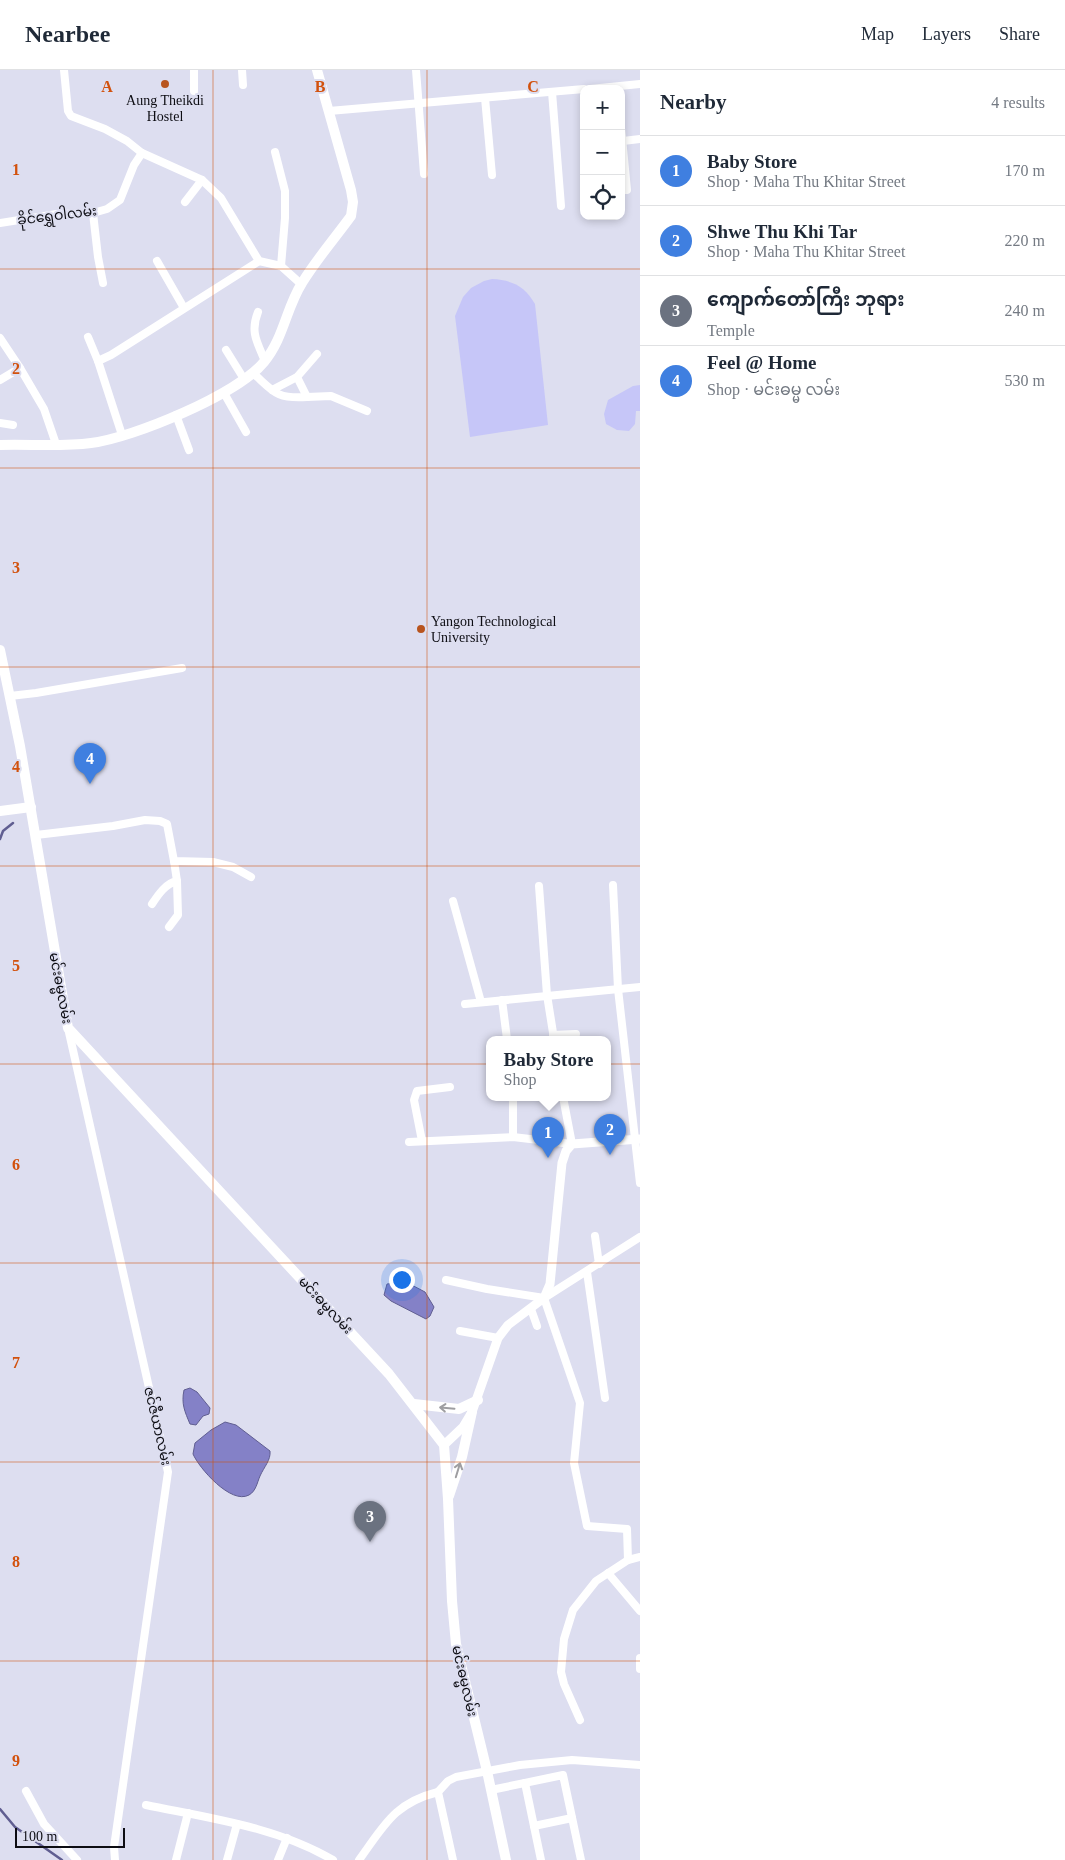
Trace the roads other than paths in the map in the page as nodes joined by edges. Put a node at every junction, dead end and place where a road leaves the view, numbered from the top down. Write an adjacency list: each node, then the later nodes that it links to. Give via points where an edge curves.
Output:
1 (64, 70): 18 (street, via 71,116 127,141)
2 (194, 70): 10 (street)
3 (242, 70): 7 (street)
4 (317, 70): 14 (main road)
5 (416, 70): 13 (street)
6 (640, 84): 8 (street)
7 (243, 85)
8 (625, 86)
9 (580, 89): 11 (street)
10 (194, 91)
11 (552, 92): 12 (street); 25 (street)
12 (485, 98): 13 (street); 20 (street)
13 (419, 104): 14 (street); 19 (street)
14 (329, 111): 32 (main road, via 351,190 353,209)
15 (640, 139): 16 (street)
16 (625, 141)
17 (275, 152): 30 (street, via 285,198)
18 (142, 153): 22 (street); 26 (street, ခိုင်ရွှေဝါလမ်း, via 120,200)
19 (424, 174)
20 (492, 174)
21 (625, 174): 23 (street)
22 (202, 180): 24 (street); 28 (street, via 221,198)
23 (626, 190)
24 (185, 202)
25 (561, 206)
26 (93, 213): 27 (street, ခိုင်ရွှေဝါလမ်း, via 58,214); 31 (street)
27 (0, 223)
28 (259, 261): 30 (street); 33 (street)
29 (157, 262): 33 (street)
30 (281, 266): 32 (street)
31 (104, 283)
32 (301, 284): 40 (main road)
33 (184, 308): 39 (street)
34 (258, 312): 40 (street, via 254,332)
35 (0, 338): 41 (street)
36 (88, 338): 39 (street)
37 (226, 350): 44 (street)
38 (317, 354): 43 (street)
39 (98, 361): 54 (street)
40 (265, 361): 42 (main road)
41 (20, 368): 45 (street); 55 (street, via 44,409)
42 (253, 373): 44 (main road); 46 (street)
43 (297, 377): 46 (street); 48 (street)
44 (244, 379): 47 (main road)
45 (0, 380)
46 (272, 390): 48 (street, via 280,396)
47 (224, 392): 50 (main road); 53 (street)
48 (307, 397): 49 (street, via 331,396)
49 (366, 411)
50 (176, 415): 54 (main road); 57 (street)
51 (0, 422): 52 (street)
52 (13, 425)
53 (246, 432)
54 (122, 435): 55 (main road, via 93,443)
55 (56, 444): 56 (main road)
56 (0, 445)
57 (189, 450)
58 (0, 650): 60 (main road, မင်းဓမ္မလမ်း)
59 (182, 668): 60 (street)
60 (10, 696): 61 (main road, မင်းဓမ္မလမ်း)
61 (31, 807): 62 (main road); 63 (main road, မင်းဓမ္မလမ်း)
62 (0, 811)
63 (36, 835): 64 (street, via 145,820 160,821 167,824); 78 (main road, မင်းဓမ္မလမ်း)
64 (174, 861): 65 (street, via 213,862 233,867); 66 (street)
65 (252, 877)
66 (177, 881): 70 (street, via 159,893); 71 (street, via 178,915)
67 (614, 885): 73 (street)
68 (539, 886): 74 (street)
69 (453, 901): 76 (street)
70 (152, 904)
71 (169, 927)
72 (640, 986): 73 (street)
73 (618, 989): 74 (street); 87 (street)
74 (547, 995): 75 (street); 81 (street)
75 (502, 1000): 76 (street); 80 (street)
76 (481, 1002): 77 (street)
77 (465, 1004)
78 (68, 1028): 104 (main road, မင်းဓမ္မလမ်း, via 330,1308); 129 (street, ဇင်ဇီယာလမ်း, via 168,1472 114,1846)
79 (576, 1034): 82 (street)
80 (507, 1036)
81 (553, 1036)
82 (561, 1036)
83 (450, 1087): 89 (street, via 417,1091 414,1100)
84 (513, 1101): 86 (street)
85 (564, 1101): 90 (street)
86 (514, 1137): 89 (street); 90 (street)
87 (638, 1139): 90 (street); 91 (street)
88 (409, 1142): 89 (street)
89 (422, 1142)
90 (572, 1144): 97 (street, via 562,1163 550,1284)
91 (640, 1183)
92 (595, 1236): 94 (street)
93 (640, 1237): 94 (street)
94 (599, 1264): 95 (street)
95 (587, 1272): 97 (street); 102 (street)
96 (446, 1280): 97 (street)
97 (544, 1298): 98 (street); 109 (street, via 580,1403 574,1463 587,1526 627,1529)
98 (531, 1309): 99 (street); 101 (street, via 508,1325)
99 (537, 1326)
100 (460, 1331): 101 (street)
101 (498, 1338): 103 (street)
102 (605, 1398)
103 (478, 1400): 104 (main road, one-way to 104, via 459,1409); 105 (street)
104 (414, 1404): 106 (main road, မင်းဓမ္မလမ်း)
105 (472, 1412): 106 (street, via 463,1427); 107 (main road, one-way to 105)
106 (444, 1445): 107 (main road, မင်းဓမ္မလမ်း)
107 (448, 1499): 116 (main road, မင်းဓမ္မလမ်း, via 456,1644)
108 (640, 1557): 109 (street)
109 (628, 1560): 110 (street)
110 (608, 1573): 111 (street); 114 (street, via 596,1581 573,1610 564,1639 560,1672)
111 (640, 1611)
112 (640, 1658): 113 (street)
113 (640, 1669)
114 (580, 1720)
115 (640, 1765): 116 (street, via 572,1760)
116 (487, 1771): 118 (main road, မင်းဓမ္မလမ်း); 120 (street, via 456,1777)
117 (525, 1783): 118 (street); 123 (street, via 563,1775); 125 (street)
118 (491, 1790): 136 (main road, မင်းဓမ္မလမ်း)
119 (26, 1791): 128 (street, via 44,1824)
120 (438, 1792): 134 (street, via 423,1796 394,1813); 135 (street)
121 (146, 1805): 122 (street)
122 (188, 1813): 124 (street); 130 (street)
123 (572, 1818): 125 (street); 127 (street)
124 (238, 1824): 126 (street); 131 (street)
125 (534, 1826): 137 (street)
126 (287, 1838): 132 (street); 133 (street)
127 (581, 1859): 138 (street)
128 (77, 1860)
129 (115, 1860)
130 (176, 1860)
131 (227, 1860)
132 (278, 1860)
133 (333, 1860)
134 (361, 1860)
135 (453, 1860)
136 (506, 1860)
137 (541, 1860)
138 (572, 1860)

